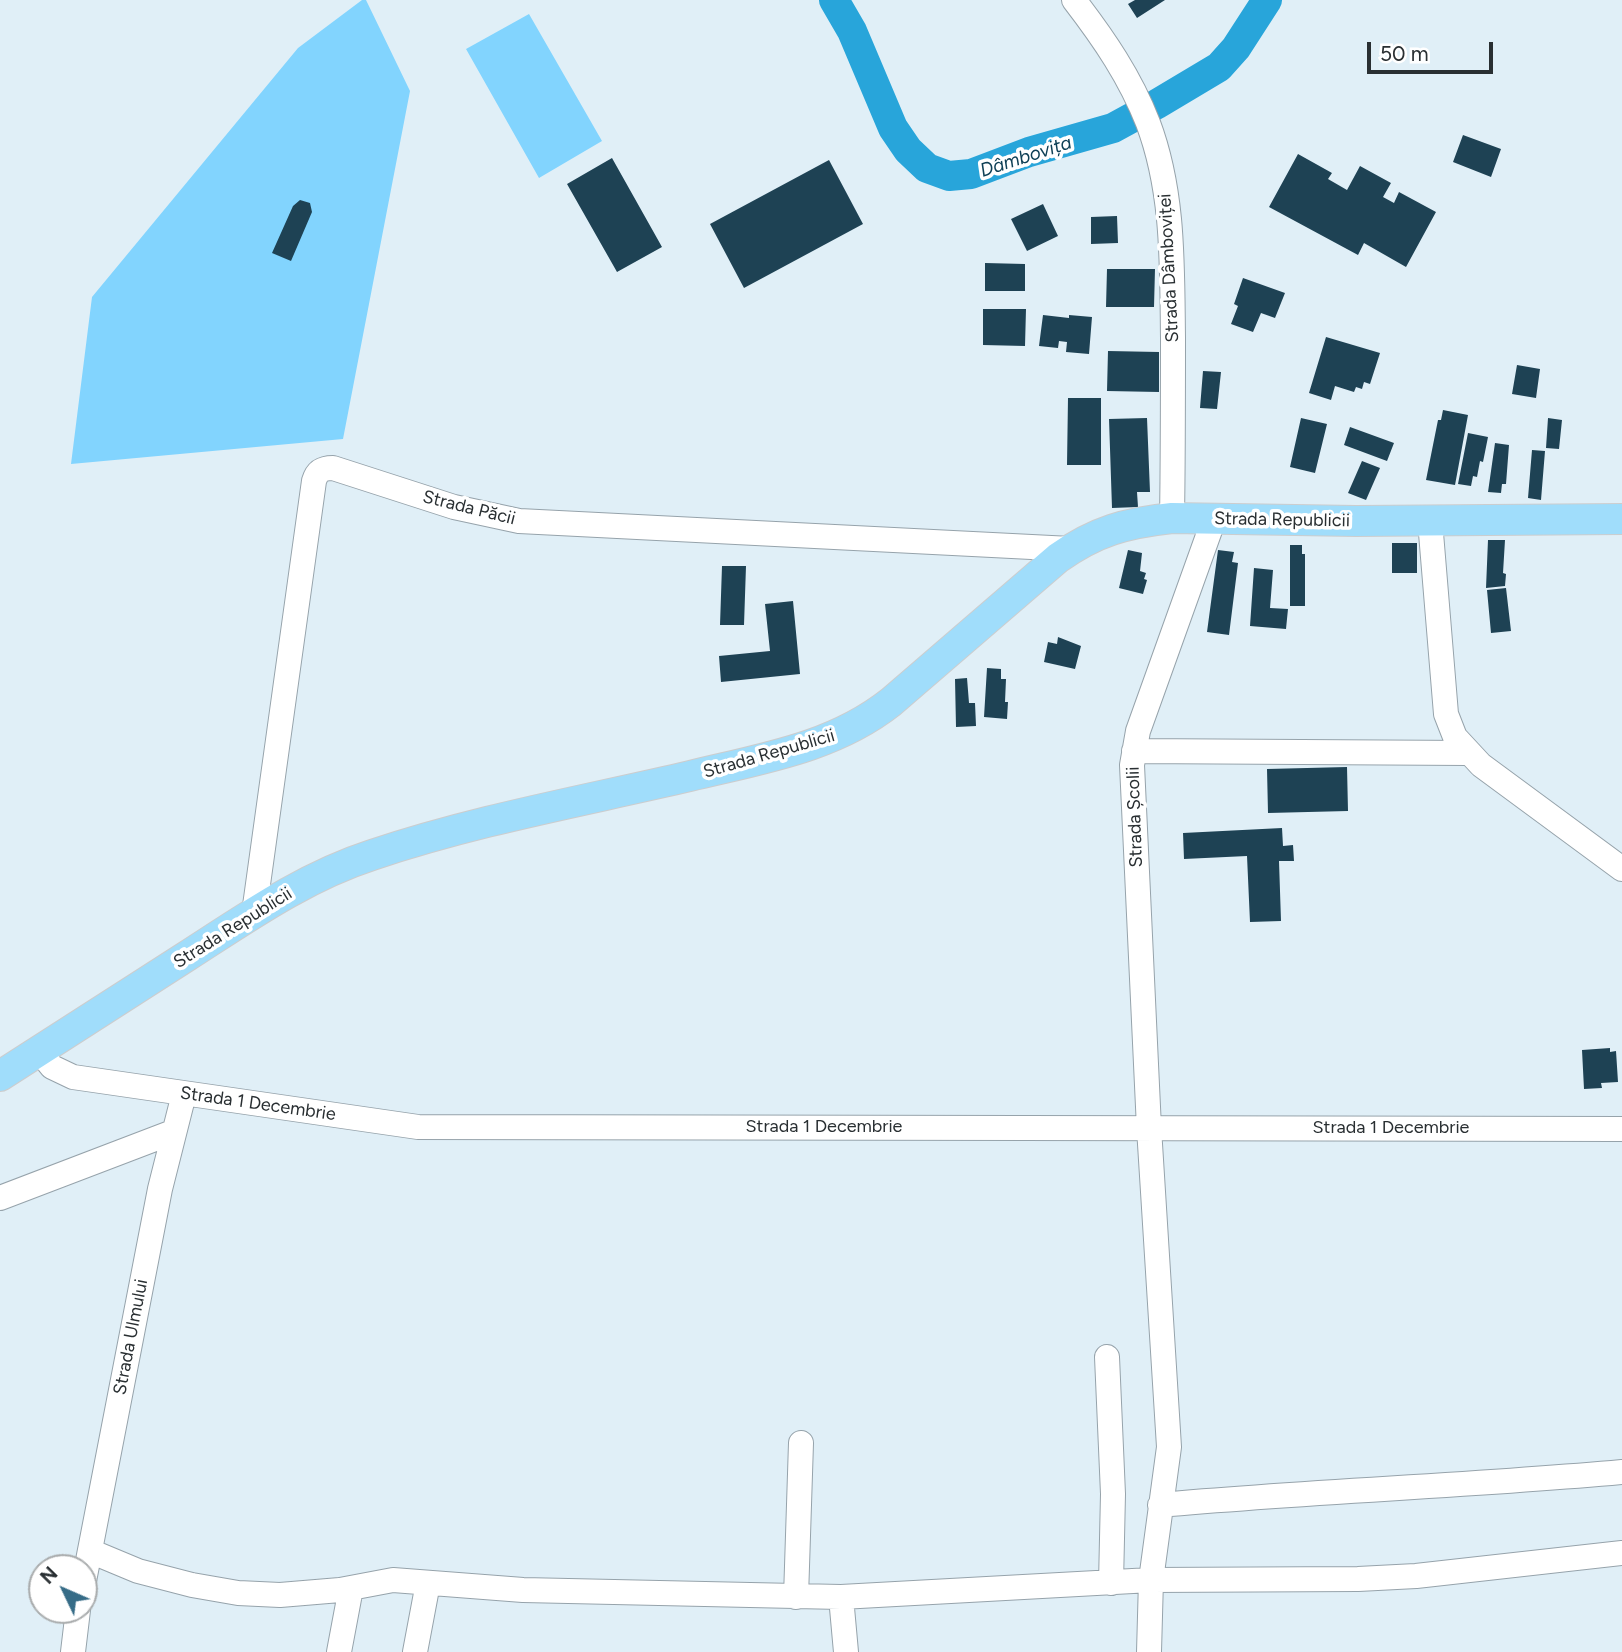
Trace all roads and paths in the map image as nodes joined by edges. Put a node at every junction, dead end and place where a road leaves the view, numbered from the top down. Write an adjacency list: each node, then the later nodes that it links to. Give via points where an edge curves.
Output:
1 (1074, 0): 2 (street, Strada Dâmboviței, via 1132,85 1161,164 1168,200)
2 (1172, 519): 3 (main road, Strada Republicii); 6 (main road, Strada Republicii, via 1111,529)
3 (1214, 519): 5 (main road, Strada Republicii); 7 (street, Strada Școlii)
4 (1622, 519): 5 (main road, Strada Republicii)
5 (1430, 521): 8 (street, via 1446,714)
6 (1071, 549): 10 (main road, Strada Republicii, via 877,713 843,733 783,754 499,818 408,844 343,865); 10 (street, Strada Păcii, via 519,522 325,468 314,481)
7 (1134, 751): 8 (street); 14 (street, Strada Școlii)
8 (1468, 753): 9 (street)
9 (1622, 869)
10 (254, 913): 11 (main road, Strada Republicii)
11 (39, 1051): 12 (main road, Strada Republicii); 13 (street, Strada 1 Decembrie, via 64,1074)
12 (0, 1076)
13 (184, 1094): 14 (street, Strada 1 Decembrie, via 418,1126); 16 (street, Strada Ulmului)
14 (1149, 1128): 15 (street, Strada 1 Decembrie); 21 (street, Strada Școlii, via 1169,1447)
15 (1622, 1129)
16 (173, 1132): 17 (street); 22 (street, Strada Ulmului)
17 (0, 1198)
18 (1107, 1357): 27 (street, via 1113,1494)
19 (801, 1443): 29 (street)
20 (1622, 1472): 21 (street)
21 (1160, 1505): 25 (street, Strada Școlii)
22 (90, 1551): 24 (street, Strada Ulmului); 28 (street, via 138,1571 238,1593 280,1595)
23 (1622, 1553): 25 (street, via 1416,1576)
24 (89, 1554)
25 (1151, 1580): 27 (street); 36 (street, Strada Școlii)
26 (428, 1583): 28 (street, via 393,1580); 29 (street); 34 (street)
27 (1111, 1583): 30 (street)
28 (351, 1588): 33 (street)
29 (796, 1597): 30 (street)
30 (841, 1597): 35 (street)
31 (76, 1624): 32 (street)
32 (72, 1652)
33 (339, 1652)
34 (415, 1652)
35 (846, 1652)
36 (1149, 1652)

